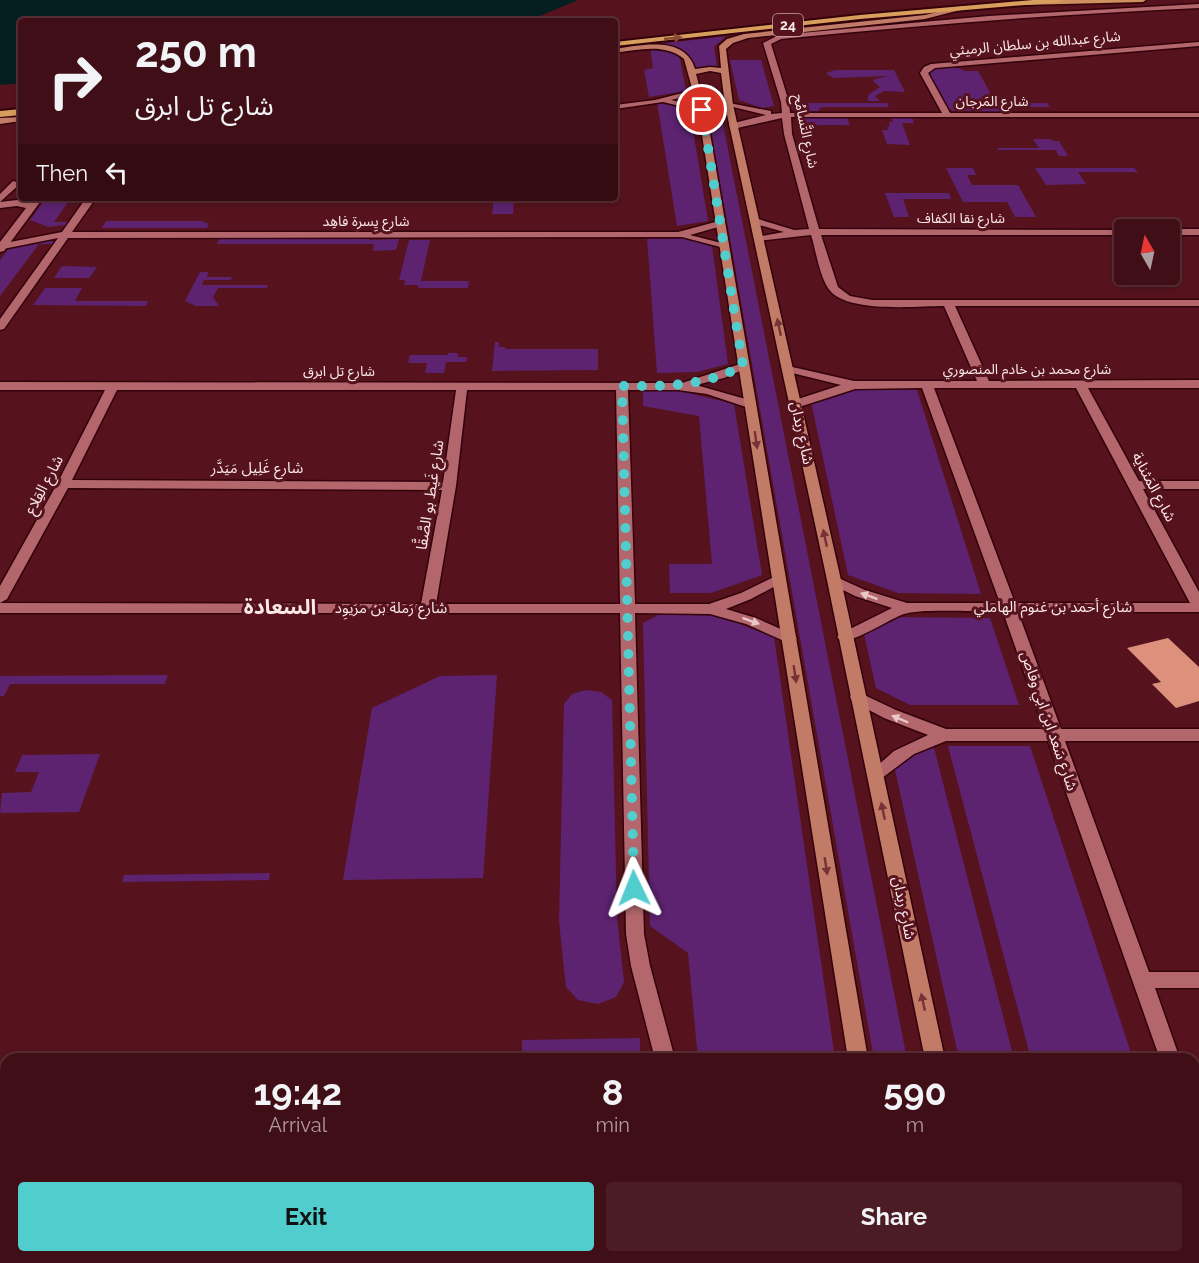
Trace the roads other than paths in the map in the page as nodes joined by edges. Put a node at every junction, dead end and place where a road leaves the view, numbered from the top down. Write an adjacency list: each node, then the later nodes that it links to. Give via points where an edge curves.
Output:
1 (1059, 0): 3 (highway, 24)
2 (1143, 0): 3 (main road)
3 (1017, 3): 5 (highway, 24)
4 (1199, 6): 18 (street, شارع التَّسامُح, via 1089,10 775,38 767,43)
5 (962, 8): 6 (highway, 24, one-way to 5); 10 (main road, شارع ربدان, via 925,17 738,38 722,48)
6 (618, 44)
7 (1199, 44): 19 (street, شارع عبدالله بن سلطان الرميثي, via 934,66 924,73)
8 (618, 51): 9 (main road, via 649,47 678,51 687,55)
9 (692, 72): 10 (main road); 11 (main road)
10 (725, 72): 13 (main road, شارع ربدان)
11 (698, 91): 12 (street); 15 (main road)
12 (655, 102): 14 (street); 15 (street)
13 (729, 105): 18 (street, شارع المَرجان); 23 (main road, شارع ربدان)
14 (618, 107)
15 (702, 110): 33 (main road)
16 (18, 112): 17 (highway)
17 (0, 114)
18 (786, 115): 19 (street, شارع المَرجان); 23 (street, شارع المَرجان); 35 (street, شارع التَّسامُح)
19 (947, 115): 20 (street, شارع المَرجان)
20 (1199, 115)
21 (18, 119): 22 (main road)
22 (0, 121)
23 (733, 126): 31 (main road, شارع ربدان)
24 (18, 182): 25 (street); 26 (street)
25 (0, 185)
26 (0, 199)
27 (35, 201): 30 (street)
28 (90, 201): 40 (street)
29 (0, 204): 30 (street, via 17,202)
30 (31, 206): 32 (street)
31 (755, 221): 34 (street, شارع نقا الكفاف); 42 (main road, شارع ربدان)
32 (20, 222): 39 (street, شارع يِسرة فاهِد); 44 (street)
33 (719, 224): 41 (street, شارع يِسرة فاهِد); 43 (main road)
34 (797, 232): 35 (street, شارع نقا الكفاف); 42 (street, شارع نقا الكفاف)
35 (815, 232): 36 (street, شارع نقا الكفاف); 45 (street, شارع التَّسامُح, via 833,288 841,296 864,302)
36 (1114, 232)
37 (1180, 232): 38 (street)
38 (1199, 232)
39 (54, 235): 40 (street, شارع يِسرة فاهِد); 44 (street, شارع يِسرة فاهِد)
40 (66, 235): 41 (street, شارع يِسرة فاهِد); 47 (street)
41 (678, 235): 43 (street, شارع يِسرة فاهِد)
42 (760, 239): 49 (main road, شارع ربدان, one-way to 42)
43 (724, 245): 48 (main road)
44 (1, 247)
45 (948, 303): 46 (street, شارع التَّسامُح); 51 (street)
46 (1199, 303)
47 (0, 327)
48 (743, 366): 59 (street, شارع تل ابرق); 61 (main road)
49 (788, 369): 54 (street, شارع محمد بن خادم المنصوري); 60 (main road, شارع ربدان)
50 (926, 384): 51 (street, شارع محمد بن خادم المنصوري); 54 (street, شارع محمد بن خادم المنصوري); 70 (street, شارع سَعد ابن ابي وقاص)
51 (984, 384): 52 (street, شارع محمد بن خادم المنصوري)
52 (1080, 384): 53 (street, شارع محمد بن خادم المنصوري); 63 (street, شارع المَثناية)
53 (1199, 384)
54 (854, 385): 60 (street, شارع محمد بن خادم المنصوري)
55 (0, 386): 56 (street, شارع تل ابرق)
56 (113, 386): 57 (street, شارع تل ابرق); 62 (street, شارع القِلاع)
57 (462, 386): 58 (street, شارع تل ابرق); 65 (street, شارع غَيط بو الصَّقَّا)
58 (622, 386): 59 (street, شارع تل ابرق); 74 (street)
59 (678, 386): 61 (street, شارع تل ابرق)
60 (796, 404): 67 (main road, شارع ربدان, one-way to 60)
61 (752, 405): 66 (main road, one-way to 66)
62 (64, 484): 65 (street, شارع غَلِيل مَيَدَّر); 68 (street, شارع القِلاع)
63 (1134, 485): 64 (street); 69 (street, شارع المَثناية)
64 (1199, 485)
65 (449, 486): 72 (street, شارع غَيط بو الصَّقَّا)
66 (776, 580): 75 (street, شارع رَملة بن مرَيوِد); 77 (main road)
67 (834, 580): 73 (street, شارع أحمد بن غنوم الهاملي, one-way to 67); 76 (main road, شارع ربدان)
68 (0, 599)
69 (1199, 606): 70 (street, شارع أحمد بن غنوم الهاملي)
70 (1009, 607): 73 (street, شارع أحمد بن غنوم الهاملي); 80 (street, شارع سَعد ابن ابي وقاص)
71 (0, 608): 72 (street, شارع رَملة بن مرَيوِد)
72 (428, 608): 74 (street, شارع رَملة بن مرَيوِد)
73 (906, 608): 76 (street, شارع أحمد بن غنوم الهاملي)
74 (627, 609): 75 (street, شارع رَملة بن مرَيوِد); 85 (street, via 635,934 638,961)
75 (711, 609): 77 (street, شارع رَملة بن مرَيوِد, one-way to 77)
76 (845, 637): 78 (main road, شارع ربدان)
77 (789, 638): 86 (main road, one-way to 86)
78 (858, 697): 79 (street, one-way to 78); 82 (main road, شارع ربدان)
79 (945, 735): 80 (street); 82 (street, via 913,746)
80 (1053, 735): 81 (street); 83 (street, شارع سَعد ابن ابي وقاص)
81 (1199, 735)
82 (876, 774): 87 (main road, شارع ربدان, one-way to 82)
83 (1142, 980): 84 (street); 88 (street, شارع سَعد ابن ابي وقاص)
84 (1199, 980)
85 (664, 1053)
86 (857, 1053)
87 (934, 1053)
88 (1168, 1053)

